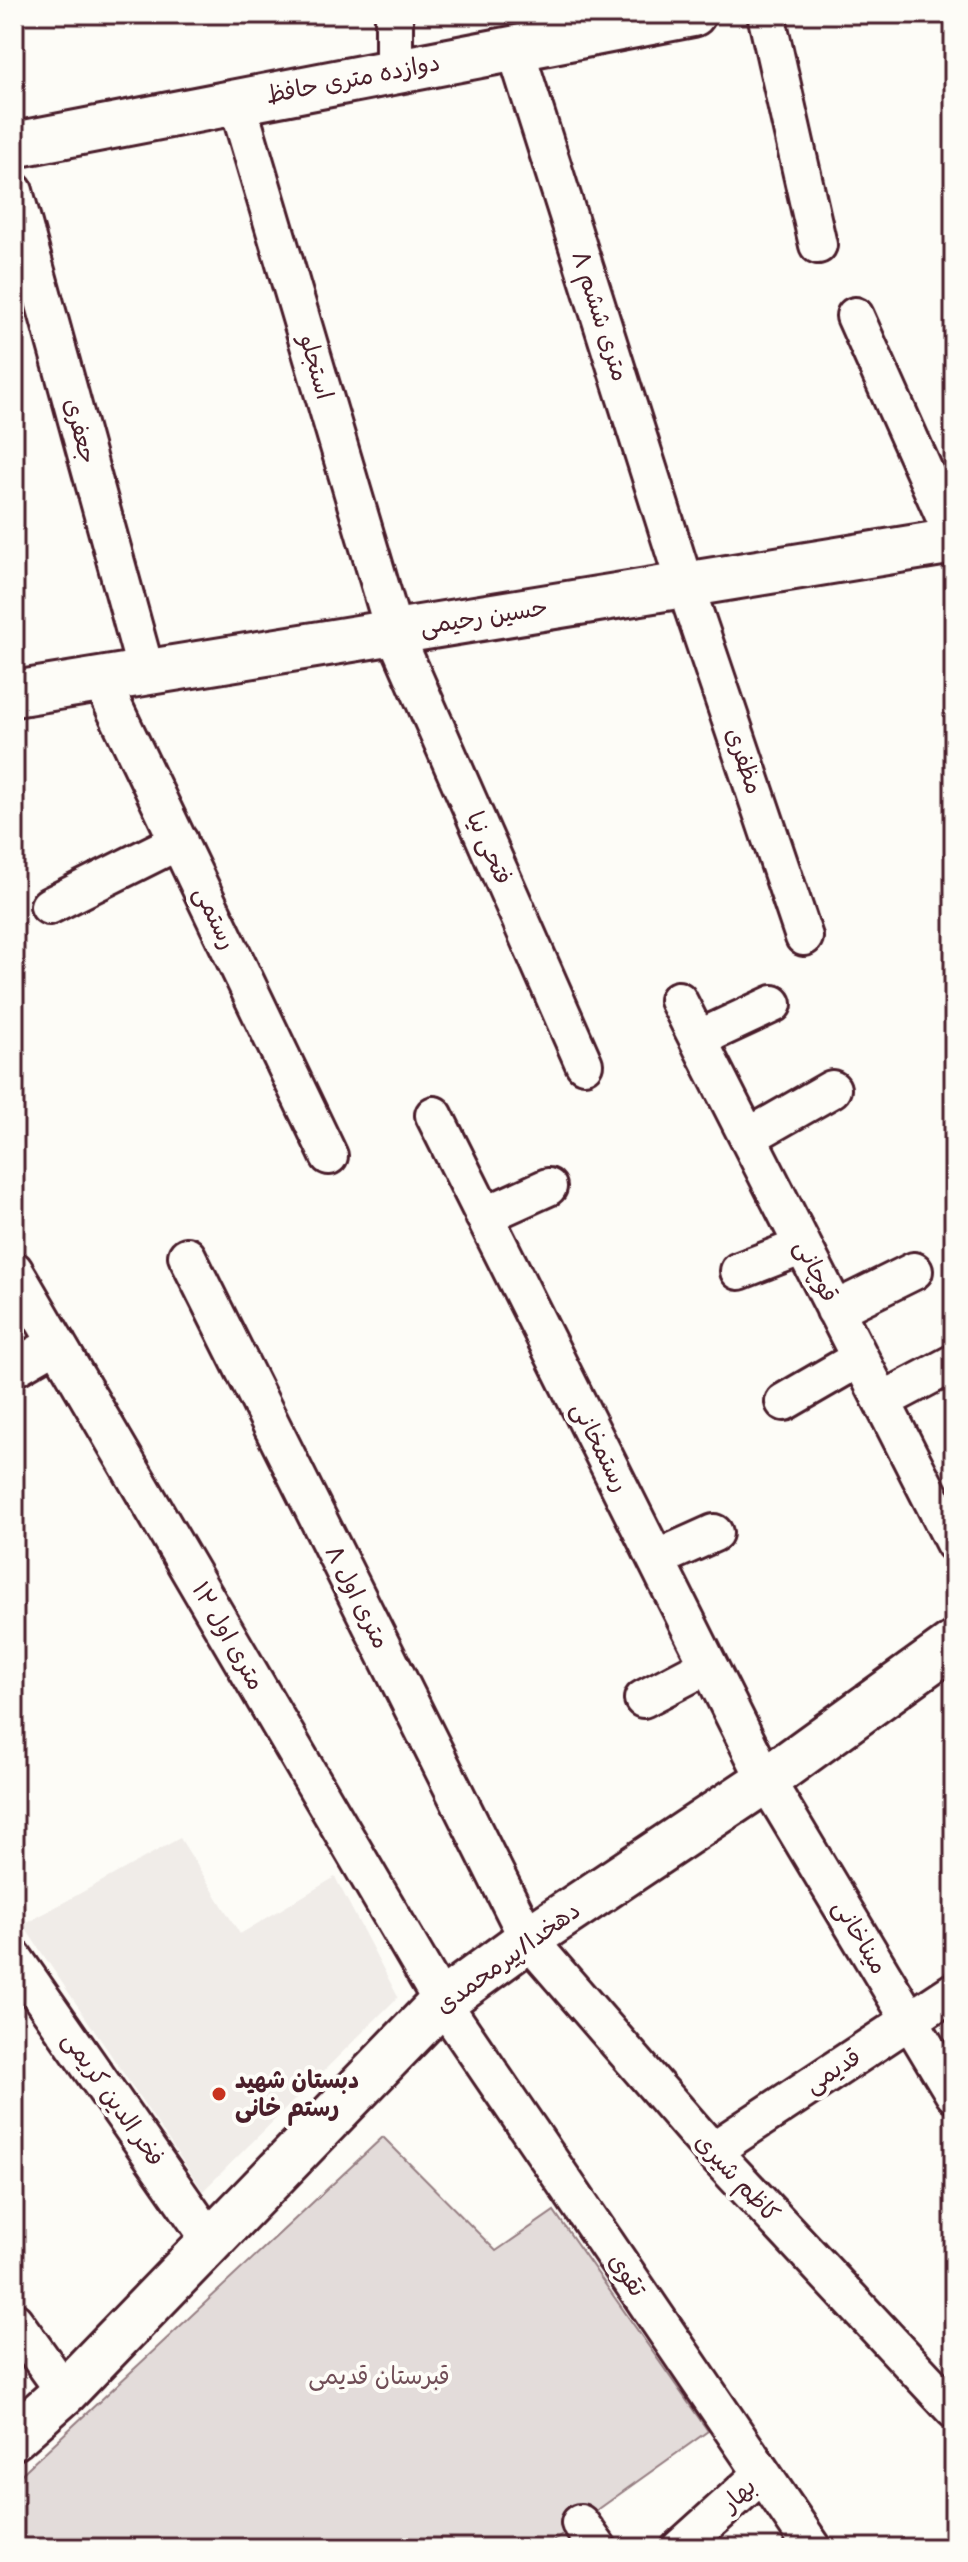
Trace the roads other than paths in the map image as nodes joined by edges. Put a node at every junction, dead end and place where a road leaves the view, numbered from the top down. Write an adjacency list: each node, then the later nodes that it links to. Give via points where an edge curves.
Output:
1 (394, 14): 5 (street)
2 (693, 14): 4 (street, دوازده متری حافظ)
3 (766, 14): 9 (street)
4 (515, 48): 5 (street, دوازده متری حافظ); 12 (street, ۸ متری ششم)
5 (394, 71): 6 (street, دوازده متری حافظ)
6 (237, 102): 7 (street, دوازده متری حافظ); 13 (street, استجلو)
7 (14, 145)
8 (14, 191): 14 (street, جعفری)
9 (818, 245)
10 (855, 316): 11 (street)
11 (954, 539): 12 (street, حسین رحیمی)
12 (685, 585): 13 (street, حسین رحیمی); 19 (street, مظفری)
13 (394, 632): 14 (street, حسین رحیمی); 23 (street, فتحی نیا)
14 (146, 672): 15 (street, حسین رحیمی)
15 (101, 680): 16 (street, حسین رحیمی); 17 (street, رستمی)
16 (14, 694)
17 (179, 841): 18 (street); 27 (street, رستمی)
18 (49, 906)
19 (804, 937)
20 (678, 1000): 22 (street, قوچانی)
21 (773, 1004): 22 (street)
22 (698, 1039): 26 (street, قوچانی)
23 (584, 1064)
24 (832, 1089): 26 (street)
25 (434, 1115): 29 (street, رستمخانی)
26 (748, 1137): 30 (street, قوچانی)
27 (329, 1156)
28 (548, 1187): 29 (street)
29 (484, 1216): 44 (street, رستمخانی)
30 (803, 1246): 33 (street); 35 (street, قوچانی)
31 (187, 1256): 49 (street, ۸ متری اول)
32 (14, 1270): 36 (street, ۱۲ متری اول)
33 (739, 1271)
34 (914, 1271): 35 (street)
35 (835, 1310): 37 (street, قوچانی)
36 (57, 1343): 39 (street); 52 (street, ۱۲ متری اول)
37 (860, 1358): 40 (street, قوچانی); 41 (street)
38 (954, 1363): 40 (street)
39 (14, 1368)
40 (882, 1401): 43 (street, قوچانی)
41 (784, 1402)
42 (714, 1533): 44 (street)
43 (954, 1543)
44 (656, 1559): 46 (street, رستمخانی)
45 (952, 1651): 48 (street, دهخدا/پیرمحمدی)
46 (708, 1665): 47 (street); 48 (street, رستمخانی)
47 (643, 1699)
48 (766, 1780): 49 (street, دهخدا/پیرمحمدی); 53 (street, میناخانی)
49 (528, 1939): 52 (street, دهخدا/پیرمحمدی); 55 (street, کاظم شیری)
50 (14, 1958): 56 (street, فخر الدین کریمی)
51 (954, 1991): 53 (street, قدیمی)
52 (442, 2002): 56 (street, دهخدا/پیرمحمدی); 61 (street, تقوی)
53 (910, 2021): 54 (street, میناخانی); 55 (street, قدیمی)
54 (954, 2094)
55 (712, 2151): 59 (street, کاظم شیری)
56 (211, 2241): 58 (street, دهخدا/پیرمحمدی)
57 (14, 2321): 58 (street)
58 (65, 2392): 60 (street, دهخدا/پیرمحمدی)
59 (954, 2410)
60 (14, 2437)
61 (762, 2474): 62 (street, بهار); 63 (street, تقوی)
62 (680, 2548)
63 (813, 2548)

